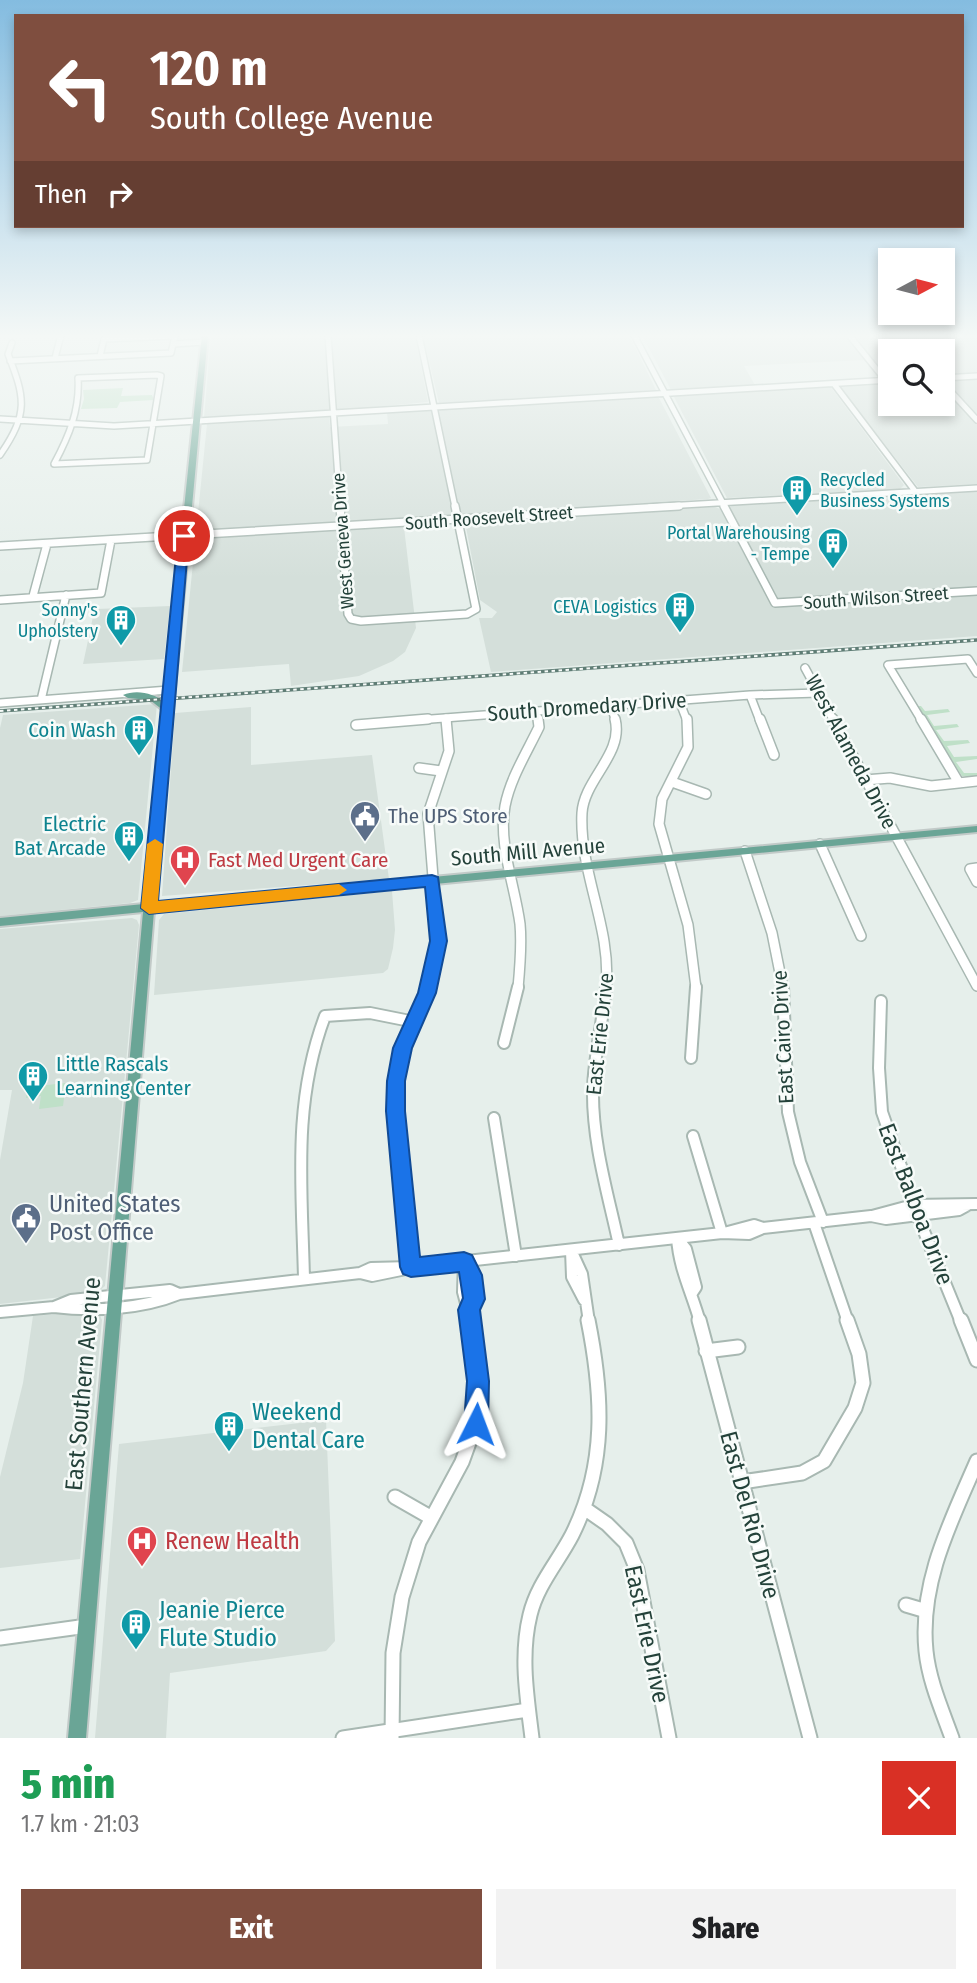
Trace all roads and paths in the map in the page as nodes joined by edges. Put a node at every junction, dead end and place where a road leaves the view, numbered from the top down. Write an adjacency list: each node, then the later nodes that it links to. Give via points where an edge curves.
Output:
1 (18, 416): 11 (street)
2 (75, 416): 14 (street)
3 (154, 416): 13 (street)
4 (196, 416): 12 (main road, East Southern Avenue)
5 (264, 416): 12 (street)
6 (334, 416): 20 (street, West Geneva Drive)
7 (436, 416): 19 (street)
8 (676, 416): 18 (street)
9 (858, 416): 17 (street)
10 (0, 419): 11 (street)
11 (17, 420): 14 (street); 15 (street)
12 (196, 421): 13 (street); 21 (main road, East Southern Avenue)
13 (153, 423): 14 (street); 14 (street, via 147,460 54,464)
14 (73, 424)
15 (0, 456)
16 (977, 488): 17 (street, South Roosevelt Street)
17 (915, 491): 18 (street, South Roosevelt Street)
18 (721, 503): 19 (street, South Roosevelt Street); 25 (street, South Wilson Street, via 775,603)
19 (458, 520): 20 (street, South Roosevelt Street); 29 (street)
20 (342, 527): 21 (street, South Roosevelt Street); 29 (street, West Geneva Drive, via 351,619)
21 (184, 536): 22 (street, South Roosevelt Street); 33 (main road, East Southern Avenue)
22 (111, 540): 23 (street, South Roosevelt Street); 26 (street, via 101,593)
23 (47, 544): 24 (street, South Roosevelt Street); 27 (street)
24 (0, 546)
25 (977, 591)
26 (66, 595): 27 (street); 37 (street)
27 (33, 596): 28 (street)
28 (0, 600)
29 (474, 611): 30 (street)
30 (485, 613)
31 (805, 668): 34 (street, West Alameda Drive)
32 (977, 673): 51 (street, via 968,659 888,665)
33 (169, 691): 35 (street); 41 (main road, East Southern Avenue)
34 (818, 693): 36 (street, South Dromedary Drive); 48 (street, West Alameda Drive)
35 (128, 695): 37 (street); 41 (main road, via 153,697)
36 (750, 695): 38 (street, South Dromedary Drive); 45 (street)
37 (41, 700): 39 (street)
38 (679, 700): 40 (street, South Dromedary Drive); 50 (street, via 690,729 688,750)
39 (0, 703)
40 (610, 705): 42 (street, South Dromedary Drive); 58 (street, East Erie Drive, via 618,730 616,742 588,785 582,809)
41 (167, 709): 63 (main road, East Southern Avenue)
42 (536, 712): 43 (street, South Dromedary Drive); 60 (street, via 539,727 505,806)
43 (446, 718): 44 (street, South Dromedary Drive); 47 (street, via 449,751)
44 (356, 725)
45 (774, 755)
46 (419, 768): 47 (street)
47 (441, 771): 61 (street, via 428,814)
48 (865, 780): 51 (street, via 890,778 931,786); 54 (street, West Alameda Drive)
49 (977, 781): 51 (street)
50 (672, 782): 52 (street); 57 (street, via 663,796 659,817)
51 (959, 783)
52 (706, 794)
53 (977, 829): 54 (main road, South Mill Avenue)
54 (897, 837): 55 (main road, South Mill Avenue); 66 (street, West Alameda Drive)
55 (820, 844): 56 (main road, South Mill Avenue); 65 (street)
56 (745, 851): 57 (main road, South Mill Avenue); 75 (street, East Cairo Drive, via 766,906 781,973 789,1124)
57 (668, 859): 58 (main road, South Mill Avenue); 70 (street, via 694,959)
58 (590, 866): 60 (main road, South Mill Avenue); 78 (street, East Erie Drive, via 605,927 607,966 593,1102)
59 (973, 869): 62 (street)
60 (510, 873): 61 (main road, South Mill Avenue); 69 (street, via 521,960 516,1002)
61 (432, 881): 63 (main road, South Mill Avenue); 68 (street, via 438,941 427,993)
62 (977, 882)
63 (149, 908): 64 (main road, South Mill Avenue); 84 (main road, East Southern Avenue)
64 (0, 922)
65 (861, 936)
66 (975, 980)
67 (881, 1001): 74 (street, East Balboa Drive, via 881,1112)
68 (415, 1022): 82 (street, via 402,1048 396,1081); 83 (street, via 375,1013 325,1016 308,1060 301,1100)
69 (504, 1043)
70 (691, 1058)
71 (494, 1118): 80 (street)
72 (693, 1136): 76 (street)
73 (972, 1205): 74 (street, via 959,1210)
74 (917, 1211): 75 (street, via 886,1219 871,1216); 88 (street, East Balboa Drive)
75 (818, 1222): 76 (street, via 763,1228 756,1233); 90 (street, East Cairo Drive, via 859,1354 863,1383 855,1408 824,1461 802,1474)
76 (722, 1233): 77 (street)
77 (677, 1238): 78 (street); 87 (street, East Del Rio Drive)
78 (619, 1245): 79 (street)
79 (571, 1250): 80 (street); 92 (street, via 570,1265 576,1292 584,1300 602,1414 597,1461)
80 (516, 1256): 81 (street)
81 (464, 1261): 82 (street); 93 (street, via 461,1277 478,1381 476,1424 463,1463)
82 (411, 1267): 83 (street, via 394,1274)
83 (304, 1279): 84 (street, via 179,1294 170,1299)
84 (115, 1301): 85 (street, via 69,1310); 96 (main road, East Southern Avenue)
85 (0, 1312)
86 (738, 1347): 87 (street)
87 (706, 1351): 90 (street, East Del Rio Drive)
88 (977, 1360)
89 (977, 1461): 95 (street, via 934,1559)
90 (742, 1482): 104 (street, East Del Rio Drive)
91 (395, 1497): 93 (street)
92 (584, 1508): 98 (street, via 537,1595 527,1628); 103 (street, East Erie Drive, via 626,1543 636,1570)
93 (430, 1517): 99 (street, via 397,1612 390,1664)
94 (905, 1605): 95 (street)
95 (923, 1610): 105 (street, via 926,1652)
96 (87, 1626): 97 (street); 100 (main road, East Southern Avenue)
97 (0, 1638)
98 (528, 1710): 99 (street); 102 (street)
99 (392, 1734): 101 (street)
100 (77, 1738)
101 (343, 1738)
102 (532, 1738)
103 (669, 1738)
104 (810, 1738)
105 (952, 1738)

